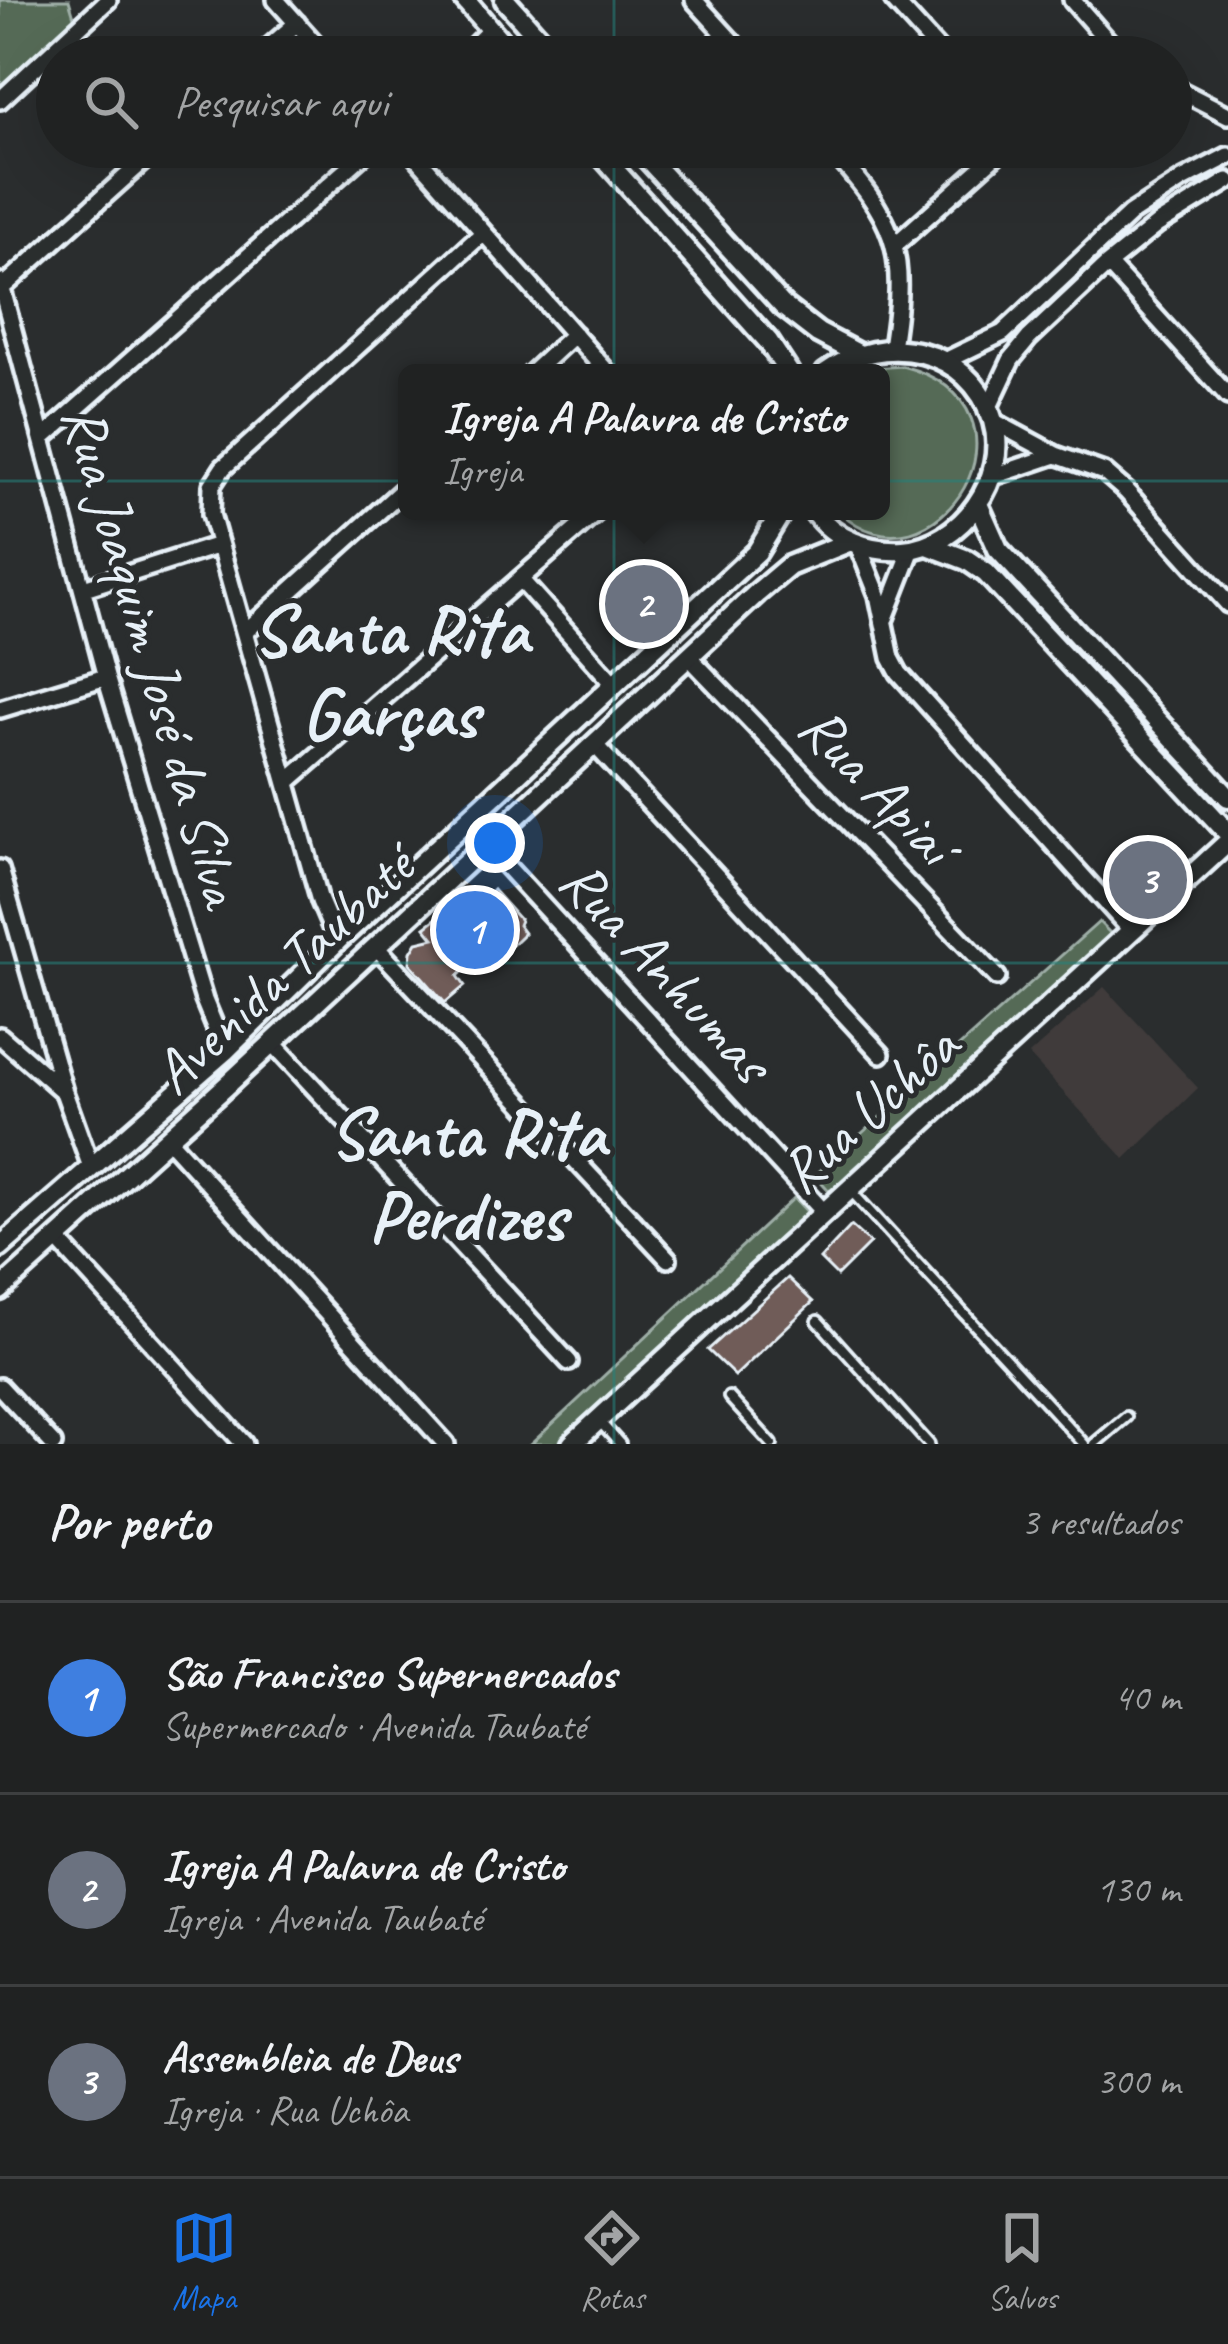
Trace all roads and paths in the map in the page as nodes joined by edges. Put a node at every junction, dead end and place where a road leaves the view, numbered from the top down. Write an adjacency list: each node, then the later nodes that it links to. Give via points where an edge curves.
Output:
1 (276, 0): 8 (street)
2 (465, 0): 9 (street)
3 (505, 0): 16 (street)
4 (694, 0): 10 (street)
5 (893, 0): 17 (street)
6 (1072, 0): 18 (street)
7 (97, 4): 11 (street)
8 (297, 23): 12 (street); 13 (street)
9 (490, 30): 14 (street); 15 (street)
10 (725, 34)
11 (65, 36)
12 (282, 36)
13 (308, 36)
14 (484, 36)
15 (495, 36)
16 (537, 36)
17 (926, 36)
18 (1101, 36)
19 (36, 64): 21 (street)
20 (1192, 97): 22 (street)
21 (0, 100)
22 (1228, 115)
23 (1228, 156): 40 (street, via 1130,214 1003,333)
24 (135, 168): 35 (street)
25 (348, 168): 47 (street)
26 (425, 168): 32 (street)
27 (613, 168): 43 (street)
28 (656, 168): 39 (street, via 783,305)
29 (847, 168): 33 (street, via 876,201)
30 (981, 168): 33 (street)
31 (1227, 182): 34 (street)
32 (482, 233): 36 (street); 56 (street, via 215,476 211,514)
33 (896, 244): 37 (street, via 900,302)
34 (1108, 264): 45 (street); 46 (street, via 1011,360)
35 (1, 285): 38 (street, Rua Joaquim José da Silva)
36 (574, 334): 41 (street); 42 (street)
37 (892, 347): 39 (street); 40 (street)
38 (8, 348): 47 (street, Rua Joaquim José da Silva)
39 (858, 354): 44 (street)
40 (945, 361): 46 (street)
41 (542, 364)
42 (600, 364)
43 (783, 364)
44 (841, 364)
45 (1228, 396)
46 (990, 416): 48 (street); 49 (street)
47 (43, 438): 59 (street, Rua Joaquim José da Silva)
48 (1056, 455): 49 (street); 60 (street, via 1126,490)
49 (991, 477): 51 (street)
50 (398, 494): 62 (street)
51 (978, 504): 57 (street, via 958,528); 71 (street, via 998,549)
52 (588, 520): 58 (street)
53 (777, 520): 65 (street, Avenida Taubaté, via 757,552)
54 (820, 520): 55 (street)
55 (854, 543): 57 (street); 61 (street); 63 (street, Avenida Taubaté, via 789,566)
56 (219, 545): 59 (street); 62 (street)
57 (920, 547): 61 (street, via 895,584); 72 (street, via 986,573)
58 (521, 580): 65 (street); 69 (street)
59 (84, 588): 64 (street, Rua Joaquim José da Silva)
60 (1228, 604)
61 (884, 621): 75 (street, via 899,673)
62 (245, 632): 69 (street)
63 (690, 658): 67 (street, Avenida Taubaté); 78 (street, Rua Apiaí)
64 (106, 677): 66 (street); 81 (street, Rua Joaquim José da Silva)
65 (614, 684): 68 (street, Avenida Taubaté)
66 (0, 709)
67 (595, 745): 70 (street, Avenida Taubaté); 82 (street)
68 (522, 769): 70 (street); 76 (street, Avenida Taubaté)
69 (286, 782): 76 (street)
70 (542, 793): 73 (street, Avenida Taubaté)
71 (1228, 797)
72 (1228, 838): 75 (street, Rua Uchôa)
73 (487, 845): 77 (street, Avenida Taubaté); 90 (street, Rua Anhumas)
74 (0, 869): 86 (street)
75 (1132, 931): 89 (street, Rua Uchôa)
76 (337, 941): 81 (street, Avenida Taubaté)
77 (376, 947): 80 (street, Avenida Taubaté); 93 (street)
78 (997, 977)
79 (0, 1036): 86 (street)
80 (272, 1042): 84 (street, Avenida Taubaté); 96 (street)
81 (225, 1052): 83 (street, Avenida Taubaté); 84 (street)
82 (881, 1054)
83 (208, 1063): 85 (street); 88 (street, Avenida Taubaté)
84 (244, 1069): 85 (street, Avenida Taubaté)
85 (226, 1087): 87 (street, Avenida Taubaté)
86 (64, 1092): 88 (street)
87 (168, 1139): 91 (street, Avenida Taubaté); 104 (street)
88 (91, 1167): 92 (street, Avenida Taubaté)
89 (849, 1189): 90 (street, Rua Uchôa); 108 (lane)
90 (824, 1212): 100 (street, Rua Uchôa)
91 (57, 1239): 94 (street, Avenida Taubaté); 103 (street)
92 (0, 1247)
93 (668, 1259)
94 (3, 1282)
95 (818, 1321): 107 (lane)
96 (569, 1362)
97 (0, 1388): 102 (street)
98 (729, 1397): 106 (lane)
99 (1126, 1417): 109 (lane)
100 (598, 1420): 101 (lane); 105 (street, Rua Uchôa)
101 (618, 1442)
102 (53, 1444)
103 (244, 1444)
104 (446, 1444)
105 (572, 1444)
106 (772, 1444)
107 (929, 1444)
108 (1084, 1444)
109 (1094, 1444)

